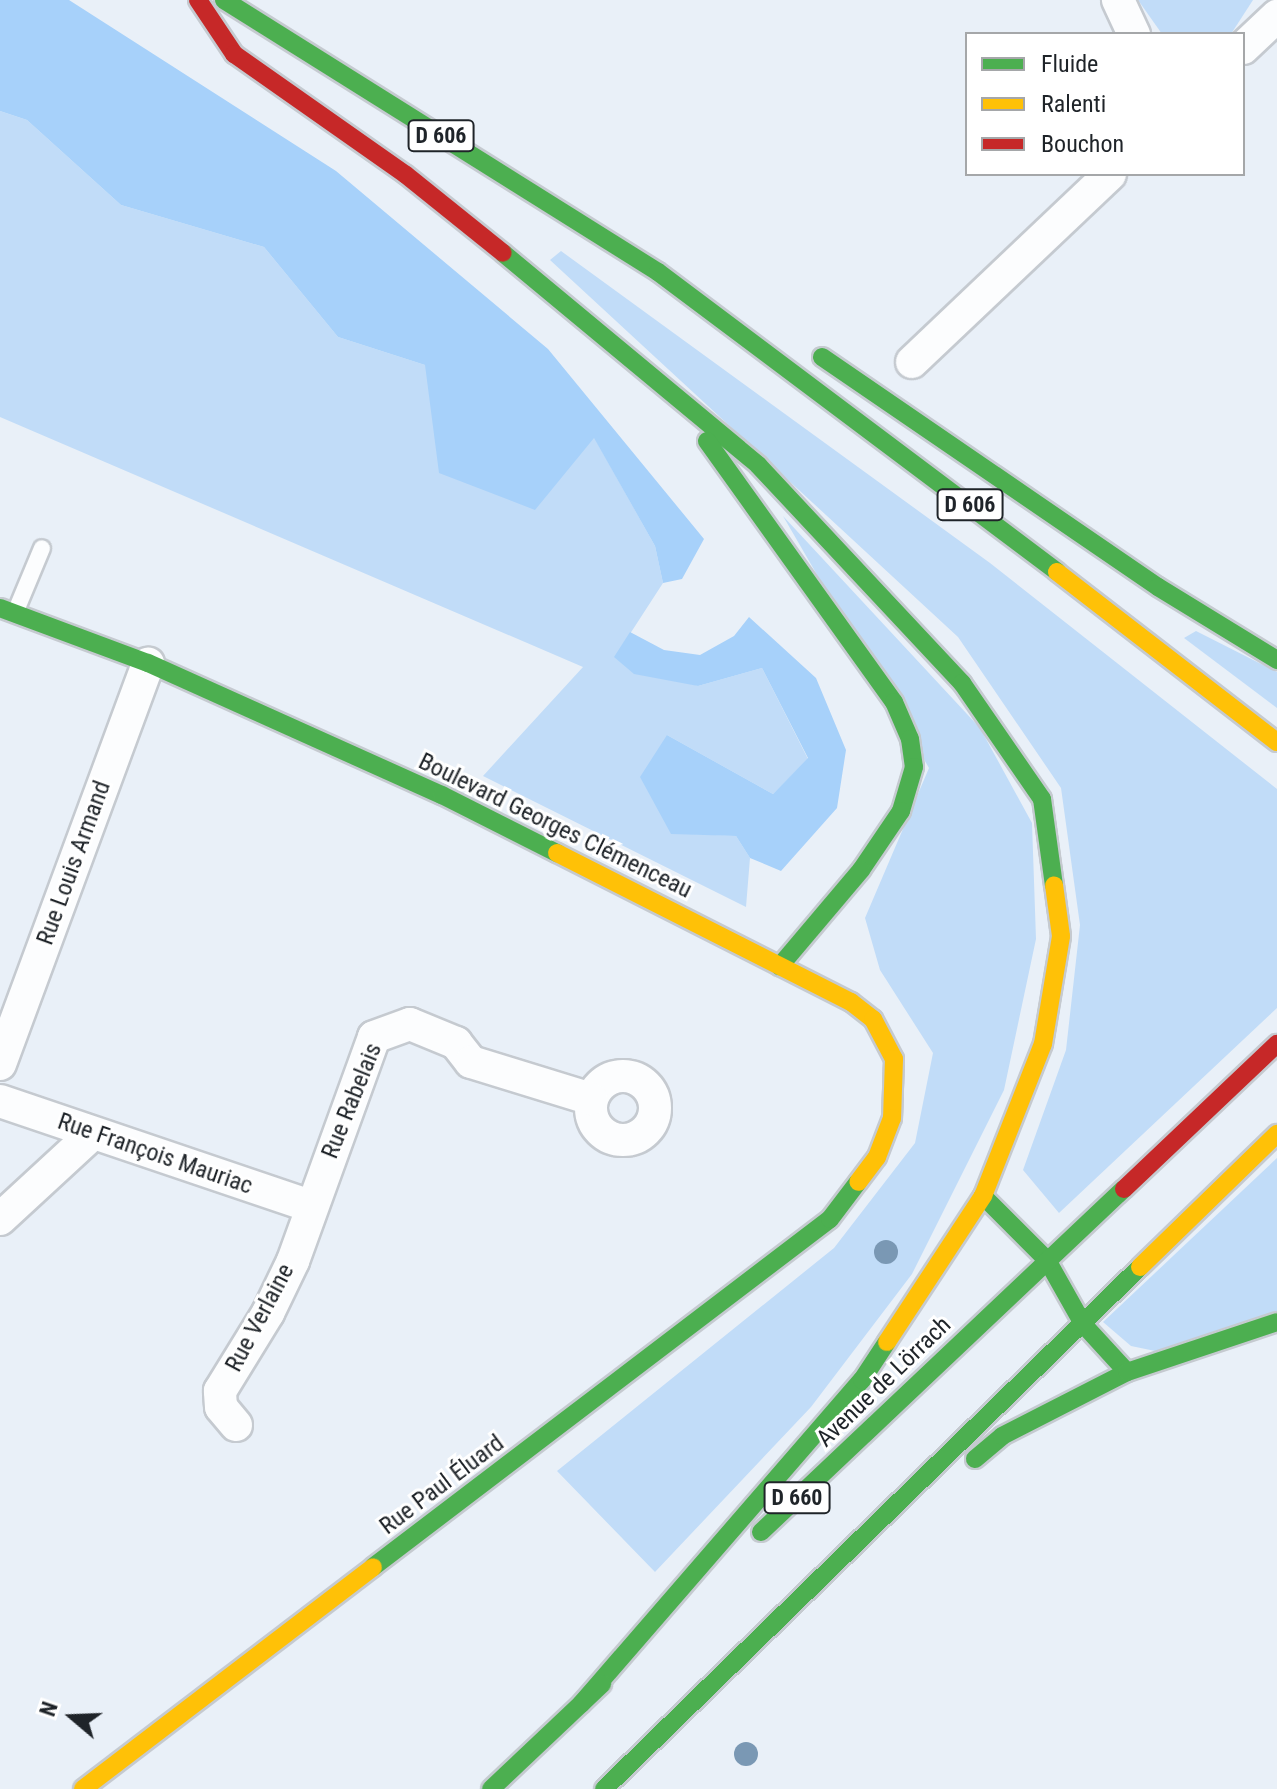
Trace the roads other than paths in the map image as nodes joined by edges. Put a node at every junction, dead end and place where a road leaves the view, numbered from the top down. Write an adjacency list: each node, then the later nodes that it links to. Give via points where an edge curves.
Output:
1 (198, 0): 12 (main road, via 234,54 406,175)
2 (224, 0): 8 (main road, D 606)
3 (1118, 0): 5 (street)
4 (1277, 16): 6 (street)
5 (1133, 32)
6 (1245, 46)
7 (1108, 176): 11 (street)
8 (658, 272): 9 (main road); 17 (main road, D 606)
9 (713, 288)
10 (805, 346): 15 (main road, via 1158,587)
11 (912, 362)
12 (678, 394): 18 (main road, via 732,480 886,690 910,739 914,767 901,811 861,870); 25 (main road, via 758,465 962,683 1042,799 1061,936 1043,1044)
13 (42, 548): 14 (lane)
14 (7, 610): 16 (main road, Boulevard Georges Clémenceau)
15 (1277, 660)
16 (148, 663): 18 (main road, Boulevard Georges Clémenceau, via 442,795); 20 (street, Rue Louis Armand)
17 (1277, 742)
18 (780, 966): 28 (main road, Boulevard Georges Clémenceau, via 873,1019 894,1059 892,1118 877,1157)
19 (1277, 1044): 29 (main road, Avenue de Lörrach / D 660)
20 (0, 1064)
21 (591, 1099): 26 (street, Rue Rabelais, via 471,1062 456,1043 410,1024 392,1027 374,1037)
22 (0, 1101): 23 (street, Rue François Mauriac)
23 (92, 1134): 26 (street, Rue François Mauriac); 27 (street)
24 (1277, 1134): 31 (main road)
25 (983, 1196): 29 (main road); 35 (main road, via 862,1380)
26 (311, 1206): 33 (street, Rue Verlaine, via 268,1313 220,1391 221,1407)
27 (0, 1219)
28 (830, 1219): 36 (main road, Rue Paul Éluard)
29 (1047, 1260): 31 (main road); 35 (main road, Avenue de Lörrach / D 660)
30 (1277, 1322): 32 (main road)
31 (1083, 1324): 32 (main road); 34 (main road)
32 (1127, 1372): 34 (main road, via 1002,1436)
33 (236, 1425)
34 (794, 1608): 38 (main road)
35 (581, 1704): 37 (main road, Avenue de Lörrach / D 660)
36 (83, 1789)
37 (491, 1789)
38 (604, 1789)

